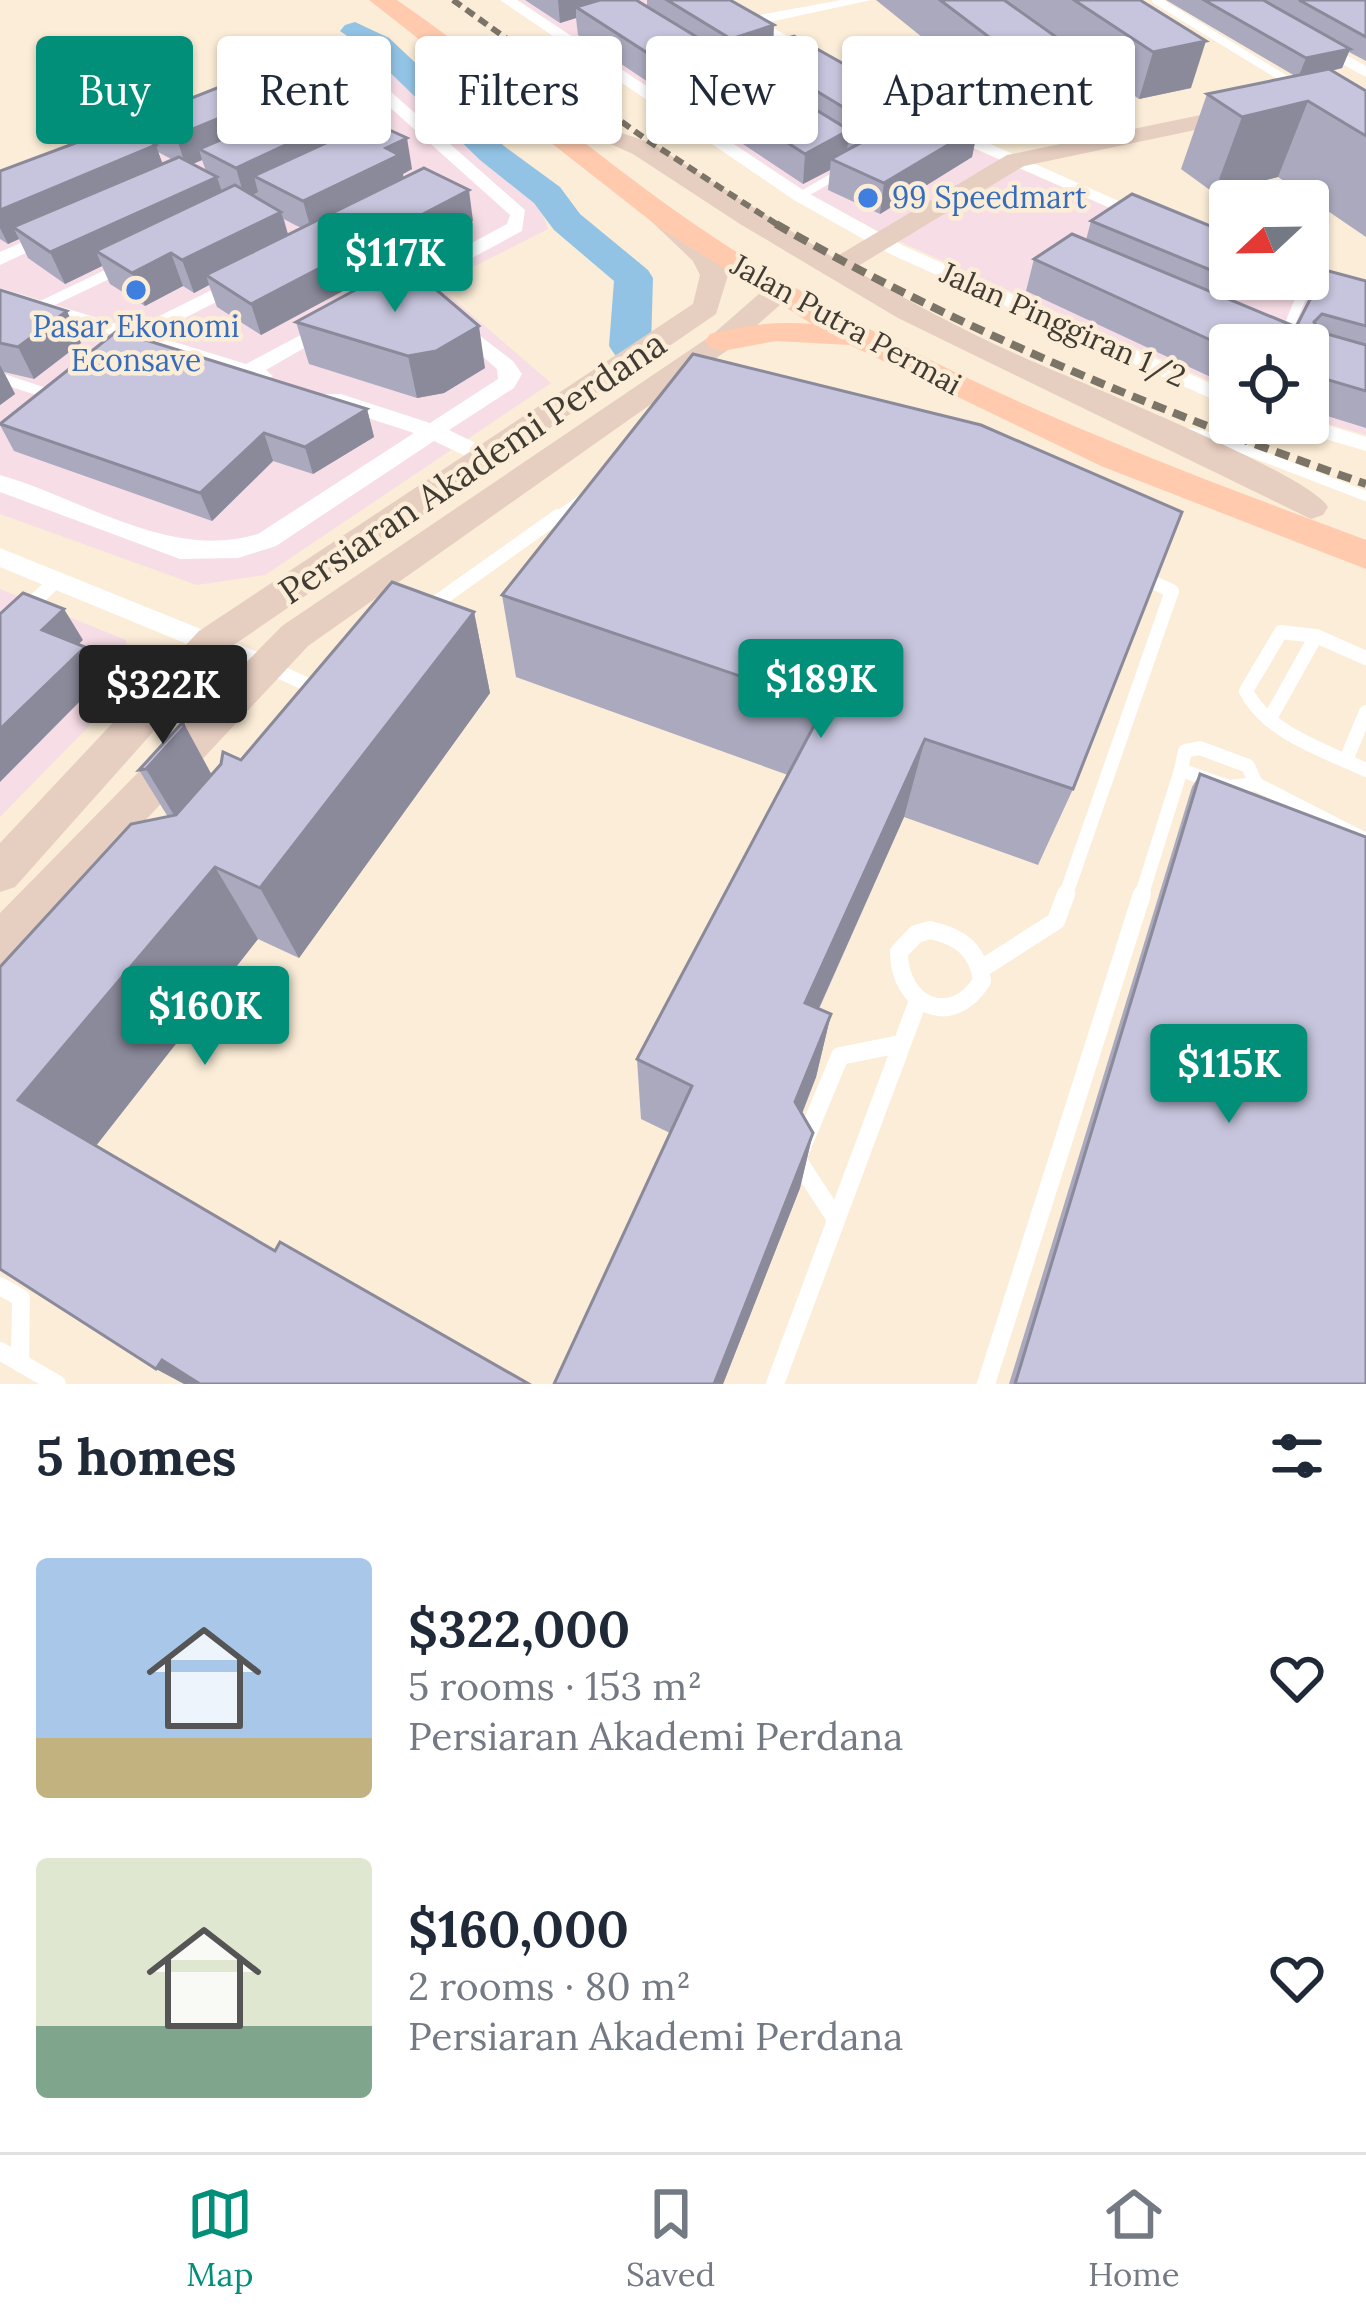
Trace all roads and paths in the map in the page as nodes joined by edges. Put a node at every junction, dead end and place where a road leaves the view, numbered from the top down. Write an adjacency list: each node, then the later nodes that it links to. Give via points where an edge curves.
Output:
1 (380, 0): 29 (main road, Jalan Putra Permai)
2 (406, 0): 9 (main road, Jalan Putra Permai)
3 (507, 0): 16 (street, Jalan Pinggiran 1/2, via 563,31)
4 (715, 0): 7 (street)
5 (864, 0): 7 (street)
6 (1156, 0): 14 (lane)
7 (752, 21): 10 (street)
8 (1294, 31): 13 (street)
9 (456, 36)
10 (778, 36)
11 (818, 59): 12 (street)
12 (826, 64)
13 (1366, 72)
14 (1293, 84)
15 (1343, 93): 27 (street)
16 (646, 95)
17 (391, 99): 18 (street)
18 (415, 120)
19 (415, 126): 20 (lane)
20 (400, 134)
21 (622, 134): 36 (street)
22 (435, 144): 41 (street, via 457,171 518,214 515,227)
23 (606, 144): 37 (main road, Jalan Putra Permai)
24 (720, 144): 28 (street, Jalan Pinggiran 1/2)
25 (986, 144): 27 (street)
26 (862, 161): 28 (lane)
27 (1032, 161): 31 (street); 32 (street)
28 (800, 196): 32 (street, Jalan Pinggiran 1/2)
29 (649, 208): 37 (main road, Jalan Putra Permai); 58 (street, Persiaran Akademi Perdana, via 704,257 714,275 706,308)
30 (83, 223): 34 (street)
31 (1167, 225)
32 (890, 247): 36 (street); 51 (street, Jalan Pinggiran 1/2)
33 (143, 257): 42 (lane)
34 (0, 259)
35 (254, 275): 47 (street)
36 (844, 275): 54 (street, via 1003,362)
37 (779, 277): 45 (main road, Jalan Putra Permai); 46 (street, Persiaran Akademi Perdana); 62 (main road, Jalan Putra Permai, via 1036,397)
38 (1329, 287): 40 (street)
39 (0, 294): 42 (street)
40 (1366, 297)
41 (426, 298): 43 (street); 55 (street, via 511,374)
42 (41, 306): 47 (street)
43 (370, 306)
44 (349, 317): 48 (street)
45 (863, 340): 46 (main road, via 776,331); 64 (main road, Jalan Putra Permai, via 1047,432)
46 (722, 341): 73 (street, Persiaran Akademi Perdana)
47 (127, 342): 48 (street)
48 (248, 372): 55 (street)
49 (0, 378): 52 (lane)
50 (72, 385): 52 (lane)
51 (1209, 391)
52 (56, 397): 53 (lane)
53 (37, 411)
54 (1155, 427): 61 (lane, via 1218,439); 62 (street)
55 (434, 432): 58 (street); 59 (street, via 267,540 218,552 181,550)
56 (1329, 433): 57 (street)
57 (1366, 445)
58 (486, 457): 71 (street, Persiaran Akademi Perdana)
59 (0, 482)
60 (606, 482): 68 (lane)
61 (1366, 496)
62 (1311, 507): 63 (main road, Jalan Putra Permai)
63 (1366, 524)
64 (1366, 555)
65 (0, 557): 67 (street)
66 (1132, 573): 86 (lane, via 1172,591 1055,921)
67 (57, 580): 69 (lane); 71 (street)
68 (419, 615)
69 (0, 633)
70 (1316, 636): 72 (lane); 78 (lane); 78 (lane, via 1281,632 1256,673 1247,699)
71 (212, 641): 73 (street); 84 (street, Persiaran Akademi Perdana)
72 (1366, 658)
73 (264, 665): 75 (lane); 85 (street, Persiaran Akademi Perdana)
74 (337, 679): 75 (lane)
75 (322, 692): 76 (lane)
76 (309, 707)
77 (1366, 712): 79 (lane)
78 (1269, 720): 79 (lane)
79 (1346, 760): 81 (lane)
80 (1181, 770): 82 (lane, via 1236,789); 82 (lane, via 1185,751 1200,748 1249,766); 95 (lane)
81 (1366, 770)
82 (1256, 784): 83 (lane)
83 (1366, 840)
84 (0, 873)
85 (0, 944)
86 (981, 969): 87 (lane, via 978,992 959,1007); 87 (lane, via 958,937 916,934 896,965)
87 (918, 1001): 88 (lane)
88 (900, 1044): 89 (lane); 89 (lane, via 840,1056 797,1159)
89 (836, 1219): 94 (lane)
90 (0, 1286): 92 (lane, via 21,1298)
91 (0, 1351): 92 (lane)
92 (20, 1363): 93 (lane)
93 (58, 1384)
94 (775, 1384)
95 (986, 1384)

